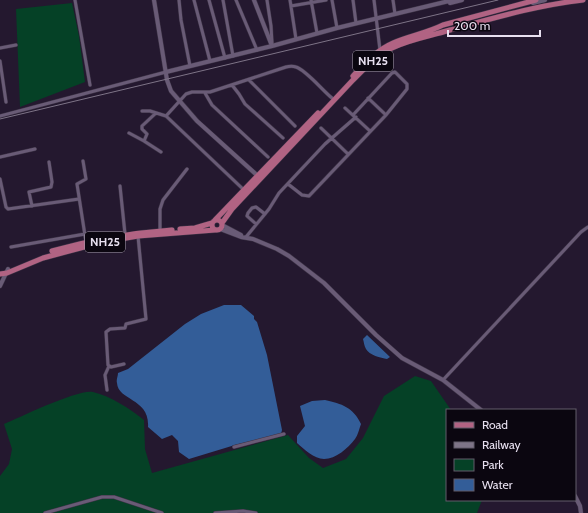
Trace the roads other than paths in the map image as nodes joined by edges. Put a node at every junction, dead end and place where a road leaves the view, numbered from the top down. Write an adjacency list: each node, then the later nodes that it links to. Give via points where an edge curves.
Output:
1 (75, 0): 43 (street)
2 (154, 0): 41 (street)
3 (179, 0): 40 (street)
4 (194, 0): 39 (street)
5 (209, 0): 37 (street)
6 (223, 0): 36 (street)
7 (236, 0): 34 (street)
8 (254, 0): 32 (street)
9 (268, 0): 32 (street)
10 (290, 0): 23 (street)
11 (326, 0): 21 (street)
12 (332, 0): 27 (street)
13 (353, 0): 26 (street)
14 (374, 0): 25 (street)
15 (393, 0): 24 (street)
16 (462, 0): 22 (street)
17 (536, 0): 28 (main road, NH25, via 476,16)
18 (545, 0): 28 (street, via 443,27)
19 (566, 0): 28 (street)
20 (583, 0): 28 (main road, NH25, via 556,3)
21 (311, 1): 23 (street); 29 (street)
22 (451, 1): 24 (street)
23 (291, 6): 30 (street)
24 (395, 14): 25 (street)
25 (376, 18): 26 (street); 35 (street)
26 (356, 23): 27 (street)
27 (337, 28): 29 (street)
28 (440, 30): 35 (main road, NH25, via 394,42)
29 (317, 33): 30 (street)
30 (296, 39): 32 (street)
31 (16, 45): 33 (street)
32 (272, 46): 34 (street)
33 (0, 48)
34 (257, 50): 36 (street)
35 (381, 52): 46 (main road, NH25, via 361,67); 72 (main road, NH25)
36 (233, 56): 37 (street)
37 (224, 58): 39 (street)
38 (0, 61): 49 (street)
39 (210, 61): 40 (street)
40 (190, 66): 41 (street)
41 (166, 72): 48 (street, via 171,91); 54 (street)
42 (249, 80): 44 (street); 46 (street, via 286,67 297,67); 57 (street)
43 (90, 85)
44 (232, 85): 45 (street); 61 (street, via 245,104)
45 (206, 93): 48 (street, via 192,92); 68 (street, via 212,105)
46 (332, 98): 72 (main road, NH25)
47 (368, 98): 53 (street); 53 (street, via 395,72 407,84 407,89); 56 (street)
48 (179, 101): 55 (street); 72 (street, via 197,121)
49 (6, 102)
50 (344, 108): 56 (street)
51 (142, 111): 52 (street)
52 (156, 113): 55 (street); 63 (street, via 142,126 147,136)
53 (386, 115): 59 (street)
54 (0, 116)
55 (166, 116): 76 (street)
56 (354, 116): 59 (street); 62 (street)
57 (295, 126)
58 (321, 128): 62 (street)
59 (370, 131): 66 (street)
60 (129, 133): 63 (street)
61 (283, 138)
62 (331, 138): 66 (street); 74 (street)
63 (144, 141): 65 (street)
64 (35, 149): 67 (street)
65 (161, 152)
66 (348, 154): 74 (street, via 308,196 302,195)
67 (0, 157)
68 (268, 158)
69 (83, 161): 77 (street, via 87,178 77,184)
70 (49, 162): 78 (street, via 52,186 29,192)
71 (186, 169): 84 (street, via 160,206)
72 (260, 177): 76 (main road, NH25); 82 (main road, NH25)
73 (0, 179): 78 (street, via 6,208)
74 (288, 184): 79 (street)
75 (120, 186): 86 (street)
76 (244, 190): 80 (main road, NH25)
77 (79, 199): 78 (street); 85 (street)
78 (32, 206)
79 (265, 214): 81 (street); 81 (street, via 256,207 252,208 247,216)
80 (214, 222): 82 (main road, via 218,220); 82 (main road, via 213,228); 84 (main road, NH25, via 195,228)
81 (256, 224): 88 (street)
82 (220, 227): 87 (main road, NH25); 88 (street)
83 (588, 227): 96 (street)
84 (160, 230): 86 (main road, NH25)
85 (85, 234): 89 (street); 90 (street)
86 (125, 234): 89 (main road, NH25)
87 (138, 236): 91 (main road, NH25, via 70,250); 95 (street, via 146,319 126,324 125,328 107,330)
88 (244, 236): 96 (street, via 289,256 324,283 402,358)
89 (86, 242): 91 (main road, NH25, via 46,253)
90 (11, 247)
91 (7, 271): 92 (main road, NH25); 93 (street)
92 (0, 273)
93 (0, 286)
94 (124, 364): 95 (street)
95 (109, 366): 97 (street, via 105,375)
96 (443, 380): 98 (street)
97 (107, 390)
98 (481, 409)
99 (284, 434): 100 (street)
100 (234, 447)
101 (576, 498): 106 (street)
102 (45, 513): 103 (street, via 102,497 114,497)
103 (162, 513)
104 (215, 513): 105 (street)
105 (256, 513)
106 (581, 513)

